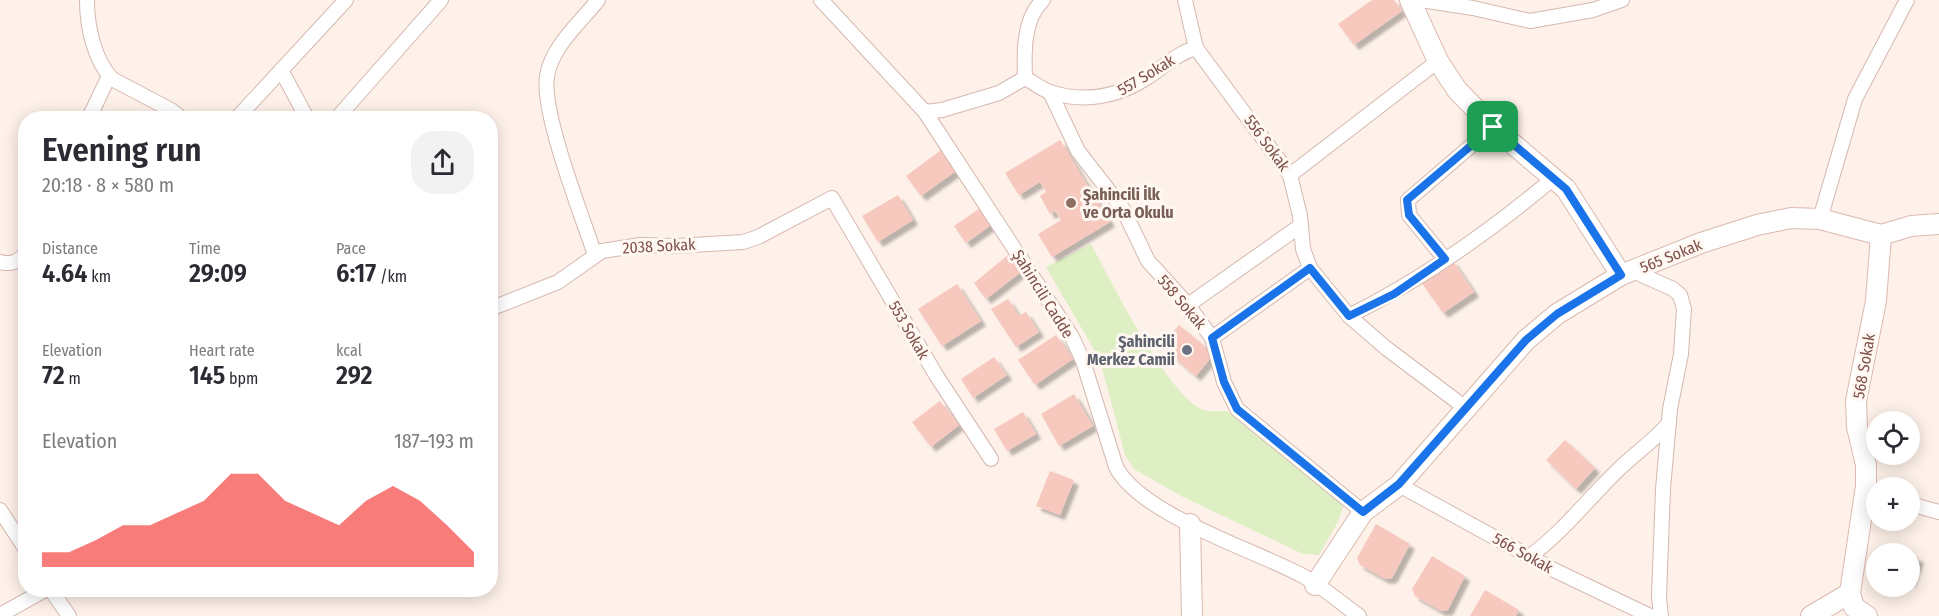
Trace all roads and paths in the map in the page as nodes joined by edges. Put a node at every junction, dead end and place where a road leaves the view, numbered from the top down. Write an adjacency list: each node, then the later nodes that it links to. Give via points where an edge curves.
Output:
1 (87, 0): 14 (street, via 92,40)
2 (346, 0): 13 (street)
3 (441, 0): 21 (street)
4 (598, 0): 31 (street, via 561,44 547,77 548,107)
5 (1043, 0): 15 (street, via 1028,29)
6 (1185, 0): 11 (street, 556 Sokak)
7 (1622, 0): 10 (street, via 1593,10 1530,21 1473,8)
8 (1907, 0): 27 (street, via 1855,99)
9 (826, 2): 22 (street, Şahincili Cadde)
10 (1417, 2): 12 (street)
11 (1196, 48): 16 (street, 557 Sokak, via 1122,92 1088,97); 24 (street, 556 Sokak)
12 (1438, 61): 23 (street, via 1457,90); 24 (street)
13 (281, 70): 19 (street); 20 (street)
14 (109, 76): 17 (street); 18 (street)
15 (1025, 78): 16 (street, 557 Sokak); 22 (street, via 999,93)
16 (1050, 92): 37 (street, 558 Sokak, via 1078,151 1123,209 1148,261)
17 (92, 111)
18 (172, 111)
19 (243, 111)
20 (303, 111)
21 (344, 111)
22 (925, 112): 51 (street, Şahincili Cadde, via 1072,337 1120,476 1159,507)
23 (1493, 127): 25 (street); 33 (street, via 1407,200 1409,215)
24 (1290, 175): 29 (street, 556 Sokak)
25 (1555, 177): 33 (street); 36 (street)
26 (832, 198): 31 (street, 2038 Sokak, via 743,242 624,246); 43 (street, 553 Sokak, via 936,375)
27 (1820, 219): 30 (street, 565 Sokak); 36 (street, 565 Sokak, via 1791,218 1757,225)
28 (1939, 224): 30 (street, via 1911,226)
29 (1300, 226): 35 (street, 556 Sokak); 37 (street)
30 (1881, 236): 44 (street, 568 Sokak, via 1876,301 1856,401 1857,427)
31 (595, 255): 38 (street, 2038 Sokak, via 558,282)
32 (18, 259): 34 (street, via 8,264)
33 (1445, 259): 39 (street, via 1394,294)
34 (0, 262)
35 (1310, 268): 39 (street, 556 Sokak); 40 (street)
36 (1627, 273): 41 (street, 565 Sokak, via 1557,314 1526,340); 42 (street, via 1673,289 1683,301 1681,354)
37 (1188, 304): 40 (street, 558 Sokak)
38 (498, 306)
39 (1349, 316): 41 (street, 556 Sokak)
40 (1212, 338): 48 (street, 558 Sokak, via 1224,382 1237,409)
41 (1467, 409): 45 (street, 565 Sokak)
42 (1669, 423): 53 (street); 63 (street)
43 (991, 459)
44 (1868, 477)
45 (1399, 484): 48 (street, 565 Sokak); 53 (street, 566 Sokak)
46 (1920, 507): 49 (street)
47 (0, 510): 52 (street)
48 (1363, 512): 54 (street, 565 Sokak)
49 (1939, 512)
50 (1866, 518): 55 (street, 568 Sokak)
51 (1191, 524): 54 (street, Şahincili Cadde); 60 (street)
52 (18, 538)
53 (1529, 557): 62 (street, 566 Sokak)
54 (1315, 585): 61 (street, Şahincili Cadde)
55 (1850, 593): 64 (street); 65 (street, via 1854,607)
56 (32, 597): 58 (street)
57 (56, 597): 59 (street)
58 (0, 615)
59 (69, 616)
60 (1192, 616)
61 (1359, 616)
62 (1650, 616)
63 (1661, 616)
64 (1810, 616)
65 (1867, 616)

